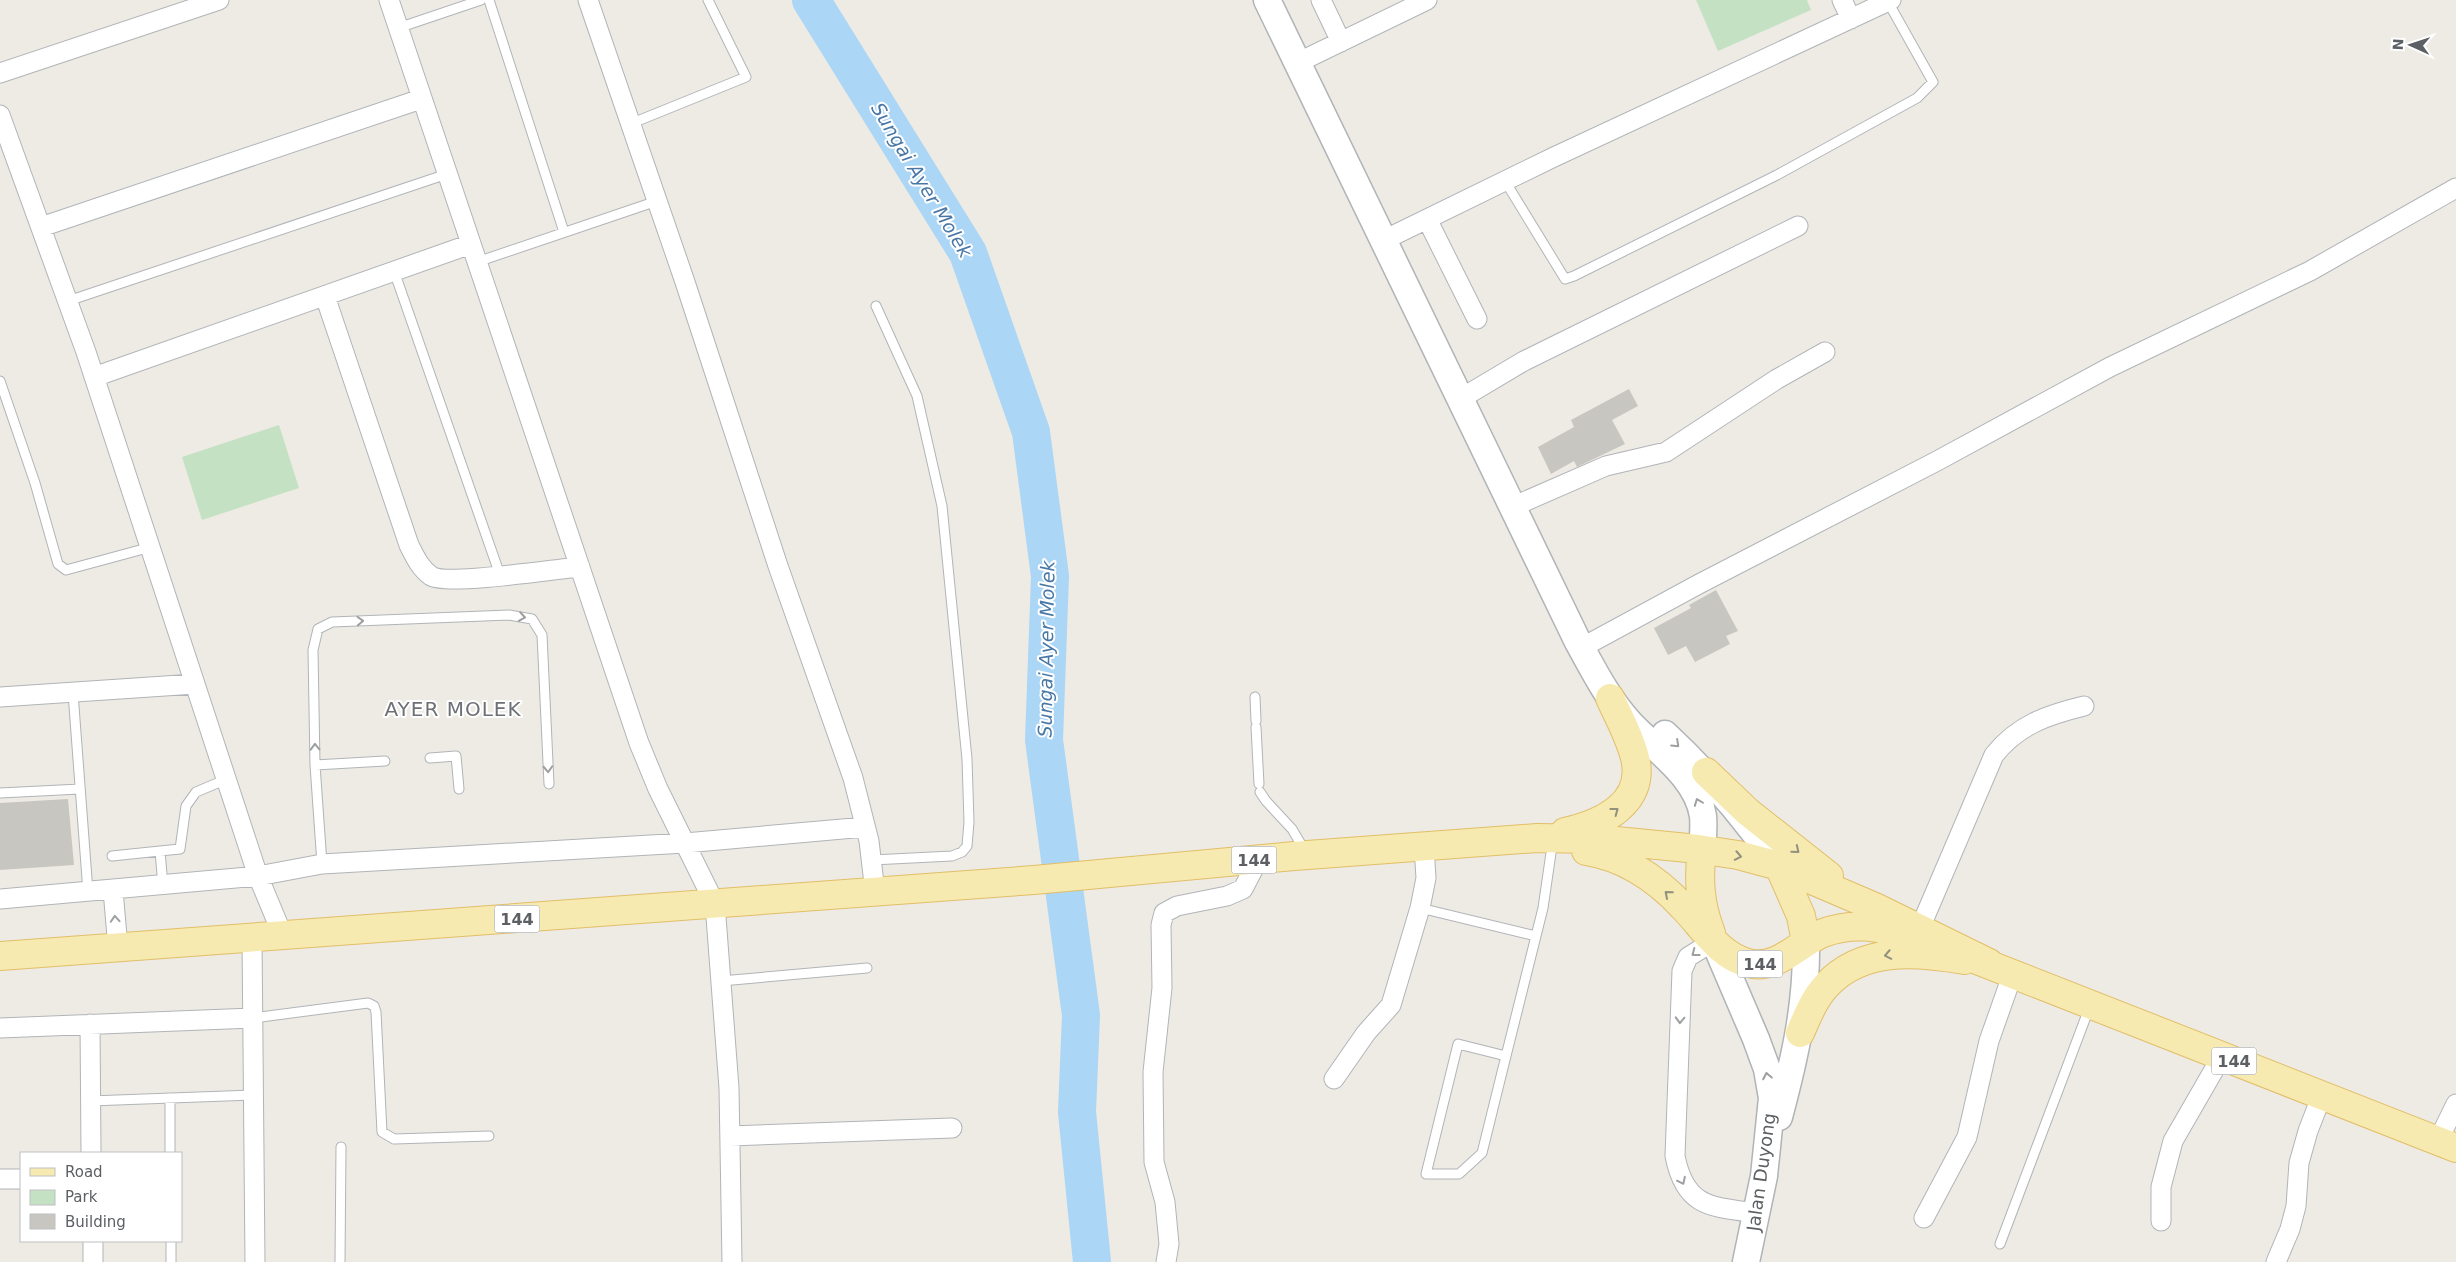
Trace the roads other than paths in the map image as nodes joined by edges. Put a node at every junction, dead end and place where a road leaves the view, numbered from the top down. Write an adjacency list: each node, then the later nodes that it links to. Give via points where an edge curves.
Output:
1 (219, 0): 16 (street)
2 (389, 0): 13 (street)
3 (481, 0): 13 (lane)
4 (489, 0): 27 (lane)
5 (588, 0): 19 (street)
6 (708, 0): 19 (lane, via 746,77)
7 (1267, 0): 15 (main road)
8 (1322, 0): 14 (street)
9 (1427, 0): 14 (street)
10 (1842, 0): 12 (street)
11 (1890, 1): 12 (street); 21 (lane, via 1933,82 1917,98 1777,175 1574,276 1565,279)
12 (1851, 19): 21 (street)
13 (398, 28): 17 (street)
14 (1341, 42): 15 (street)
15 (1297, 63): 28 (main road)
16 (0, 73)
17 (421, 99): 20 (street); 26 (street)
18 (0, 115): 26 (street)
19 (630, 124): 23 (street)
20 (447, 174): 29 (street); 32 (lane)
21 (1506, 181): 24 (street)
22 (2456, 188): 43 (street, via 2310,271 2110,367 1938,461 1699,584)
23 (657, 201): 27 (lane); 59 (street, via 852,778)
24 (1428, 219): 28 (street); 34 (street)
25 (1798, 226): 38 (street, via 1524,360)
26 (41, 227): 32 (street)
27 (564, 232): 29 (lane)
28 (1384, 240): 38 (main road)
29 (474, 253): 30 (street); 41 (street)
30 (394, 271): 31 (street); 42 (lane)
31 (325, 296): 36 (street); 42 (street, via 418,564 433,577 458,579)
32 (68, 301): 36 (street)
33 (876, 306): 67 (lane, via 917,396 942,506 967,759 968,836 967,846 952,856)
34 (1477, 319)
35 (1825, 352): 39 (street, via 1777,379 1666,452 1606,466)
36 (94, 377): 40 (street)
37 (0, 382): 40 (lane, via 35,483 58,564 66,570)
38 (1460, 399): 39 (main road)
39 (1512, 507): 43 (main road)
40 (150, 547): 44 (street)
41 (580, 567): 42 (street); 61 (street, via 639,743)
42 (500, 575)
43 (1585, 656): 48 (main road, 144); 53 (main road, one-way to 53)
44 (195, 684): 46 (street); 54 (street)
45 (1, 693): 46 (street)
46 (73, 693): 57 (lane)
47 (1255, 696): 65 (lane, via 1260,788 1266,801 1292,829)
48 (1610, 698): 60 (main road, one-way to 48, via 1599,822 1617,811 1629,798 1636,781 1636,760); 63 (main road, 144, one-way to 48, via 1703,815 1698,798 1673,765 1631,724)
49 (2084, 706): 80 (street, via 2052,714 2027,726 2006,739 1994,754)
50 (430, 758): 56 (lane, via 456,756)
51 (385, 761): 52 (lane)
52 (315, 766): 55 (lane, one-way to 55, via 313,650 318,629 332,622 509,615 532,619 542,635); 69 (lane)
53 (1706, 772): 70 (main road, 144, via 1747,820); 78 (main road, one-way to 78, via 1748,812 1818,868)
54 (228, 779): 64 (lane, via 196,792 186,806 180,849); 71 (street)
55 (549, 784)
56 (460, 788)
57 (80, 789): 58 (lane); 74 (lane)
58 (0, 793)
59 (865, 827): 61 (street); 67 (street)
60 (1545, 842): 62 (main road, 144); 63 (main road, 144, via 1596,840); 82 (lane, via 1543,908); 84 (main road, 144, one-way to 60, via 1682,906 1648,876 1618,860)
61 (685, 843): 69 (street); 77 (street)
62 (1424, 846): 65 (main road, 144); 79 (street, via 1426,878)
63 (1702, 850): 70 (main road, 144, one-way to 70, via 1738,855); 84 (main road, 144, via 1700,894 1704,917)
64 (160, 851): 66 (lane); 72 (lane)
65 (1308, 855): 68 (main road, 144)
66 (112, 856)
67 (872, 860): 75 (street)
68 (1258, 860): 75 (main road, 144); 125 (street, via 1243,888 1227,896 1177,906 1164,913 1161,925 1162,988 1153,1072 1154,1162 1165,1202 1169,1244)
69 (322, 864): 71 (street)
70 (1778, 866): 78 (main road, 144); 85 (main road, 144, via 1796,903)
71 (258, 876): 72 (street); 81 (street)
72 (163, 887): 73 (street)
73 (113, 890): 74 (street); 86 (street, one-way to 73)
74 (88, 892): 76 (street)
75 (875, 892): 77 (main road, 144)
76 (0, 900)
77 (715, 904): 81 (main road, 144); 90 (street)
78 (1875, 907): 80 (main road, 144)
79 (1420, 908): 82 (lane); 98 (street, via 1391,1006 1366,1033)
80 (1920, 928): 89 (main road, 144)
81 (283, 936): 83 (main road, 144)
82 (1536, 936): 96 (lane)
83 (252, 938): 86 (main road, 144); 92 (street)
84 (1714, 942): 85 (main road, 144, via 1736,959 1749,964 1767,964 1780,960); 111 (main road, Jalan Duyong, one-way to 84, via 1772,1098 1766,1069); 114 (street, one-way to 114, via 1688,957 1682,971 1675,1156 1679,1177 1688,1192 1701,1202)
85 (1806, 942): 89 (main road, 144, via 1840,928 1861,925 1886,928); 95 (main road, via 1807,980)
86 (118, 948): 87 (main road, 144)
87 (0, 956)
88 (867, 968): 90 (lane)
89 (2001, 968): 91 (main road, 144); 95 (main road, one-way to 95, via 1929,954 1893,953 1871,959 1826,985); 115 (street, via 1989,1041 1967,1137)
90 (721, 981): 106 (street, via 730,1088)
91 (2091, 1004): 97 (main road, 144); 119 (lane)
92 (253, 1018): 93 (street); 99 (street); 105 (lane, via 368,1003 374,1006 382,1132 394,1139)
93 (90, 1024): 94 (street); 102 (street)
94 (0, 1028)
95 (1800, 1033): 111 (main road)
96 (1506, 1056): 96 (lane, via 1458,1044 1426,1174 1459,1174 1482,1153)
97 (2222, 1056): 100 (main road, 144); 116 (street, via 2173,1140 2161,1187)
98 (1334, 1079)
99 (253, 1095): 101 (lane); 122 (street)
100 (2322, 1095): 107 (main road, 144); 127 (street, via 2299,1163 2296,1206 2290,1229)
101 (170, 1098): 102 (lane); 110 (lane)
102 (90, 1101): 109 (street)
103 (2456, 1104): 107 (street)
104 (952, 1128): 106 (street)
105 (489, 1136)
106 (730, 1136): 124 (street)
107 (2447, 1145)
108 (341, 1147): 123 (lane)
109 (91, 1152)
110 (170, 1152)
111 (1764, 1176): 114 (main road, Jalan Duyong)
112 (20, 1179): 113 (street)
113 (0, 1180)
114 (1757, 1213): 126 (main road, Jalan Duyong)
115 (1924, 1218)
116 (2161, 1221)
117 (93, 1242): 120 (street)
118 (171, 1242): 121 (lane)
119 (2000, 1244)
120 (93, 1262)
121 (171, 1262)
122 (255, 1262)
123 (340, 1262)
124 (732, 1262)
125 (1166, 1262)
126 (1746, 1262)
127 (2276, 1262)

